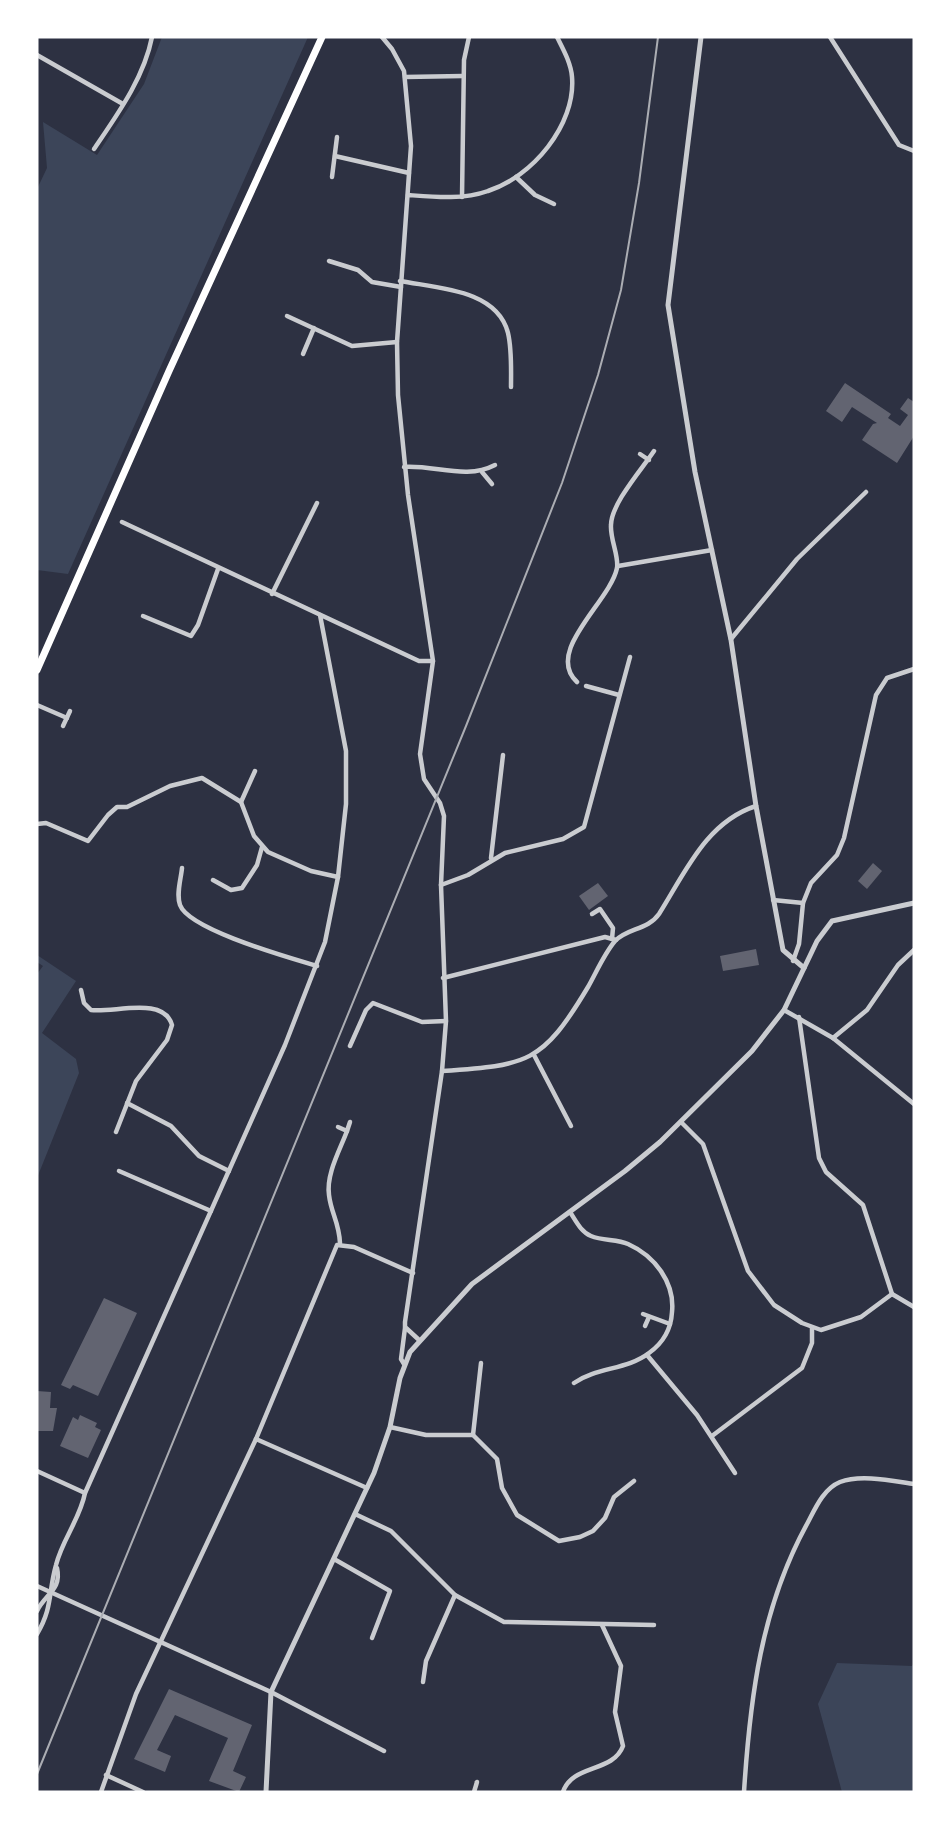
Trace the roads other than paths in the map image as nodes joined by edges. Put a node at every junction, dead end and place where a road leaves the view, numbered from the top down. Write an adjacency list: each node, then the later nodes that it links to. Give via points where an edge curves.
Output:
1 (152, 37): 11 (street, via 144,66)
2 (382, 37): 10 (street, via 401,62)
3 (469, 37): 9 (street)
4 (559, 37): 18 (street, via 572,76 568,113 540,154)
5 (701, 37): 39 (street, via 667,305)
6 (830, 37): 14 (street, via 899,145)
7 (323, 38): 48 (main road)
8 (37, 55): 11 (street)
9 (463, 76): 10 (street); 20 (street)
10 (405, 78): 16 (street)
11 (123, 104): 13 (street)
12 (337, 137): 15 (street)
13 (94, 149)
14 (914, 152)
15 (335, 156): 16 (street); 17 (street)
16 (410, 173): 19 (street)
17 (332, 177)
18 (516, 177): 20 (street, via 491,191); 21 (street, via 535,195)
19 (408, 195): 20 (street); 23 (street)
20 (462, 197)
21 (554, 204)
22 (329, 261): 23 (street, via 358,270 372,282)
23 (400, 284): 26 (street); 28 (street, via 470,295 492,309 507,329)
24 (287, 316): 25 (street)
25 (313, 328): 26 (street, via 352,346); 27 (street)
26 (397, 342): 33 (street)
27 (303, 354)
28 (511, 387)
29 (654, 451): 31 (street)
30 (640, 454): 31 (street)
31 (649, 460): 40 (street, via 611,521)
32 (495, 465): 34 (street)
33 (404, 467): 34 (street); 47 (street)
34 (482, 472): 35 (street)
35 (492, 484)
36 (866, 492): 45 (street, via 797,559)
37 (317, 503): 42 (street)
38 (122, 522): 41 (street)
39 (712, 550): 40 (street); 45 (street)
40 (618, 566): 50 (street, via 600,605 568,653 567,666)
41 (218, 568): 42 (street); 44 (street, via 191,636)
42 (272, 594): 43 (street)
43 (320, 615): 47 (street, via 419,661); 65 (street, via 346,751)
44 (143, 616)
45 (731, 640): 60 (street)
46 (631, 657): 52 (street)
47 (433, 661): 67 (street, via 420,754 428,785 440,803 444,829)
48 (37, 667)
49 (914, 669): 69 (street, via 894,674 880,686 844,838 837,855 811,883)
50 (577, 682)
51 (586, 686): 52 (street)
52 (619, 695): 63 (street, via 584,827 563,839)
53 (37, 705): 55 (street)
54 (70, 711): 55 (street)
55 (67, 718): 56 (street)
56 (63, 726)
57 (503, 755): 63 (street)
58 (255, 771): 59 (street)
59 (241, 802): 61 (street, via 202,778 117,807 88,841 46,823); 62 (street)
60 (756, 806): 68 (street); 72 (street, via 732,818 705,843 649,925)
61 (37, 824)
62 (262, 846): 65 (street, via 311,872); 66 (street, via 257,865 242,888 231,890)
63 (491, 859): 67 (street)
64 (183, 868): 75 (street, via 180,905 186,914 236,939)
65 (338, 877): 75 (street)
66 (213, 880)
67 (441, 885): 77 (street)
68 (773, 900): 69 (street); 74 (street, via 783,950)
69 (803, 902): 74 (street)
70 (914, 903): 76 (street, via 832,921)
71 (592, 914): 72 (street, via 600,909 613,928)
72 (614, 939): 77 (street, via 605,937); 84 (street, via 558,1030)
73 (914, 950): 82 (street, via 867,1010)
74 (793, 961): 76 (street)
75 (317, 966): 95 (street)
76 (804, 968): 79 (street)
77 (443, 978): 81 (street)
78 (81, 990): 86 (street, via 84,1003 92,1010 159,1009 170,1018 167,1040 136,1081)
79 (784, 1010): 80 (street); 89 (street, via 752,1051)
80 (799, 1017): 82 (street); 100 (street, via 818,1157 826,1172 863,1205)
81 (446, 1021): 83 (street, via 422,1022 373,1003); 85 (street)
82 (833, 1038): 87 (street)
83 (351, 1046)
84 (534, 1055): 85 (street, via 498,1067); 90 (street)
85 (442, 1071): 99 (street)
86 (127, 1103): 93 (street); 95 (street, via 171,1126 200,1156)
87 (914, 1104)
88 (350, 1122): 92 (street)
89 (681, 1122): 97 (street); 105 (street, via 703,1144 748,1270 774,1305)
90 (571, 1126)
91 (338, 1127): 92 (street)
92 (347, 1131): 98 (street, via 328,1192 339,1223)
93 (116, 1132)
94 (119, 1171): 96 (street)
95 (229, 1171): 96 (street)
96 (211, 1211): 120 (street)
97 (570, 1212): 102 (street, via 590,1235 628,1244 664,1273 673,1305); 106 (street, via 485,1273)
98 (340, 1243): 99 (street); 114 (street)
99 (413, 1273): 104 (street)
100 (892, 1294): 101 (street); 105 (street, via 861,1317 821,1330)
101 (914, 1307)
102 (670, 1324): 103 (street, via 646,1316); 107 (street, via 663,1341)
103 (645, 1326)
104 (405, 1327): 106 (street); 109 (street)
105 (812, 1328): 113 (street, via 812,1343 802,1368)
106 (418, 1339): 109 (street)
107 (647, 1355): 110 (street); 113 (street)
108 (481, 1363): 112 (street)
109 (404, 1364): 111 (street)
110 (574, 1382)
111 (390, 1427): 112 (street, via 426,1435); 119 (street)
112 (473, 1435): 117 (street, via 498,1459 502,1488 517,1515 559,1541 593,1531 614,1497)
113 (712, 1436): 116 (street)
114 (256, 1439): 119 (street); 131 (street)
115 (37, 1471): 120 (street)
116 (735, 1473)
117 (634, 1482)
118 (914, 1484): 142 (street, via 840,1482 824,1496 795,1546 779,1581 755,1676)
119 (368, 1488): 121 (street)
120 (85, 1493): 124 (street, via 56,1564)
121 (355, 1514): 122 (street); 125 (street, via 391,1531)
122 (334, 1559): 130 (street, via 390,1591); 133 (street)
123 (37, 1586): 124 (street)
124 (53, 1594): 126 (street); 129 (street); 131 (street)
125 (455, 1595): 127 (street, via 504,1622); 132 (street, via 426,1661)
126 (37, 1611)
127 (602, 1625): 128 (street); 141 (street, via 621,1666 615,1712 623,1746 616,1757 567,1782)
128 (654, 1625)
129 (37, 1634)
130 (372, 1638)
131 (160, 1642): 133 (street); 135 (street)
132 (423, 1682)
133 (271, 1692): 134 (street); 139 (street)
134 (384, 1751)
135 (106, 1775): 137 (street); 138 (street)
136 (477, 1782): 140 (street)
137 (101, 1792)
138 (143, 1792)
139 (266, 1792)
140 (474, 1792)
141 (564, 1792)
142 (744, 1792)

